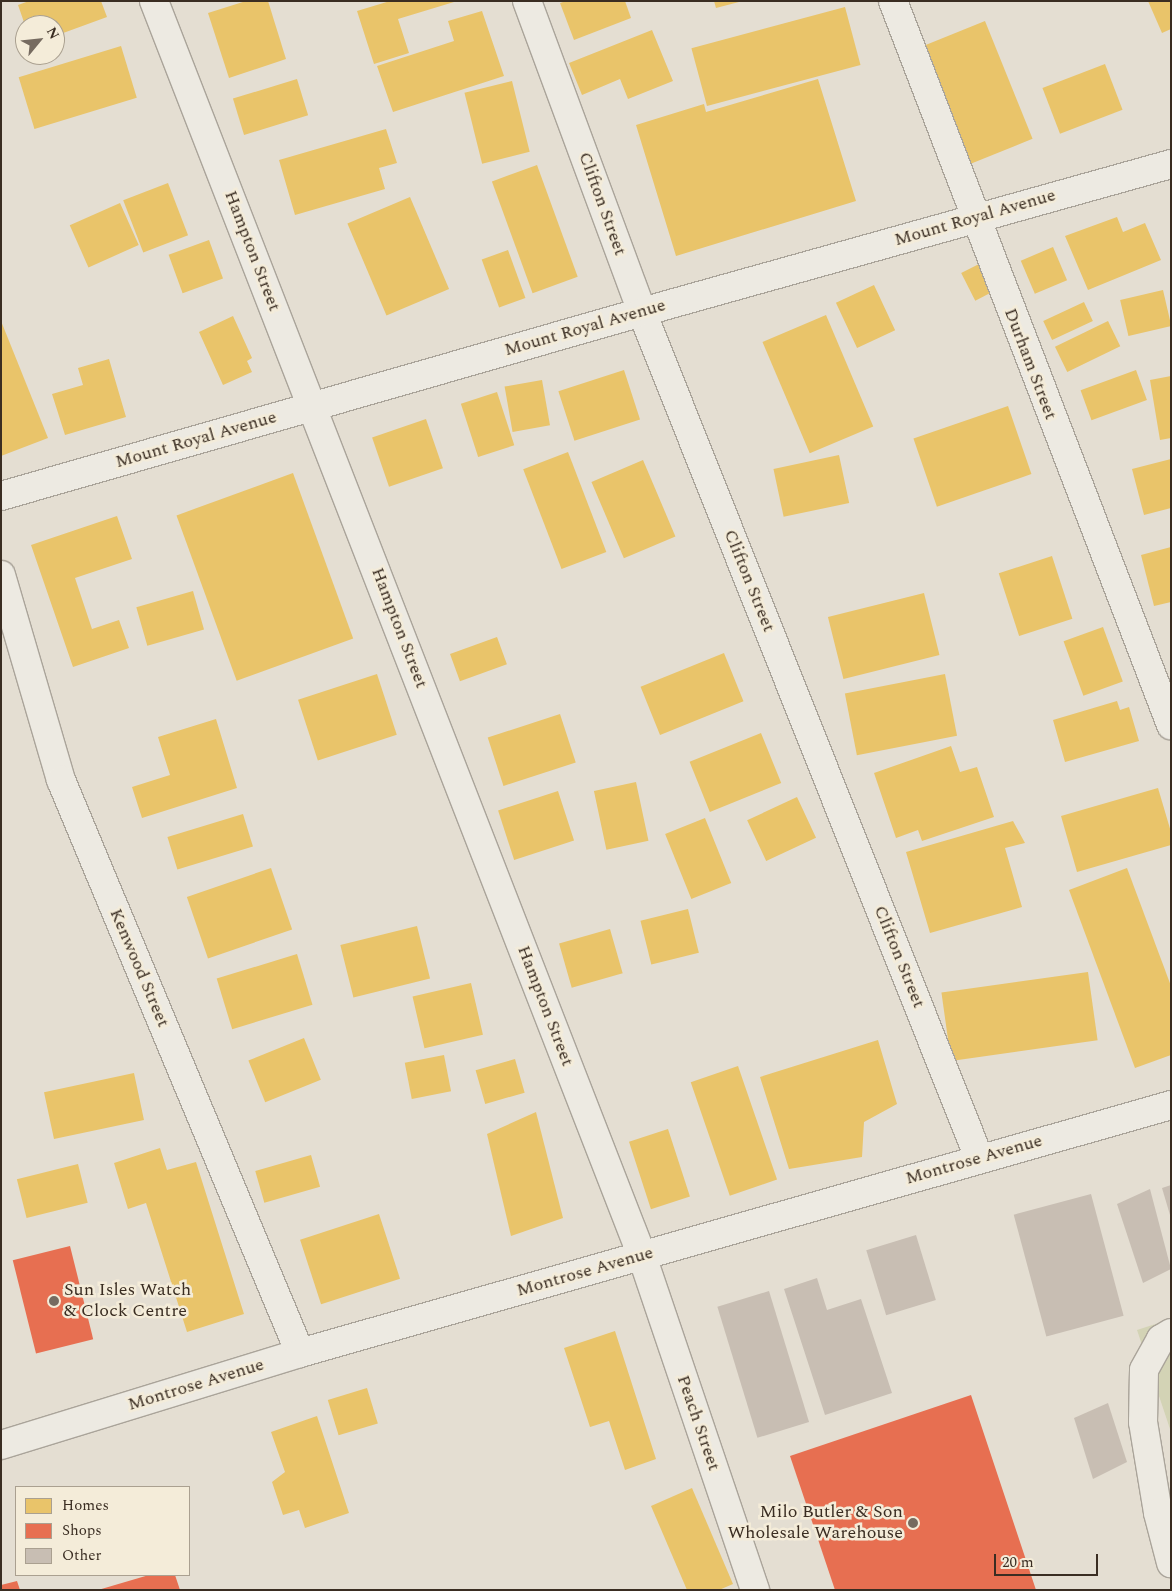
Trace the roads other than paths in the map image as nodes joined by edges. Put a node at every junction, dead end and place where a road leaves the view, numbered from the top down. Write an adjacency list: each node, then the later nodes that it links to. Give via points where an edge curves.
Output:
1 (154, 1): 7 (street, Hampton Street)
2 (527, 1): 6 (street, Clifton Street)
3 (892, 1): 5 (street, Durham Street)
4 (1171, 164): 5 (street, Mount Royal Avenue)
5 (974, 218): 6 (street, Mount Royal Avenue); 10 (street, Durham Street)
6 (642, 312): 7 (street, Mount Royal Avenue); 12 (street, Clifton Street)
7 (313, 406): 8 (street, Mount Royal Avenue); 13 (street, Hampton Street)
8 (1, 496)
9 (1, 575): 15 (street, Kenwood Street, via 61,780)
10 (1171, 725)
11 (1171, 1105): 12 (street, Montrose Avenue)
12 (979, 1158): 13 (street, Montrose Avenue)
13 (642, 1256): 15 (street, Montrose Avenue); 18 (street, Peach Street)
14 (1171, 1333): 17 (street, via 1162,1339 1144,1370 1142,1422 1158,1513)
15 (300, 1353): 16 (street, Montrose Avenue)
16 (1, 1445)
17 (1171, 1563)
18 (755, 1590)

